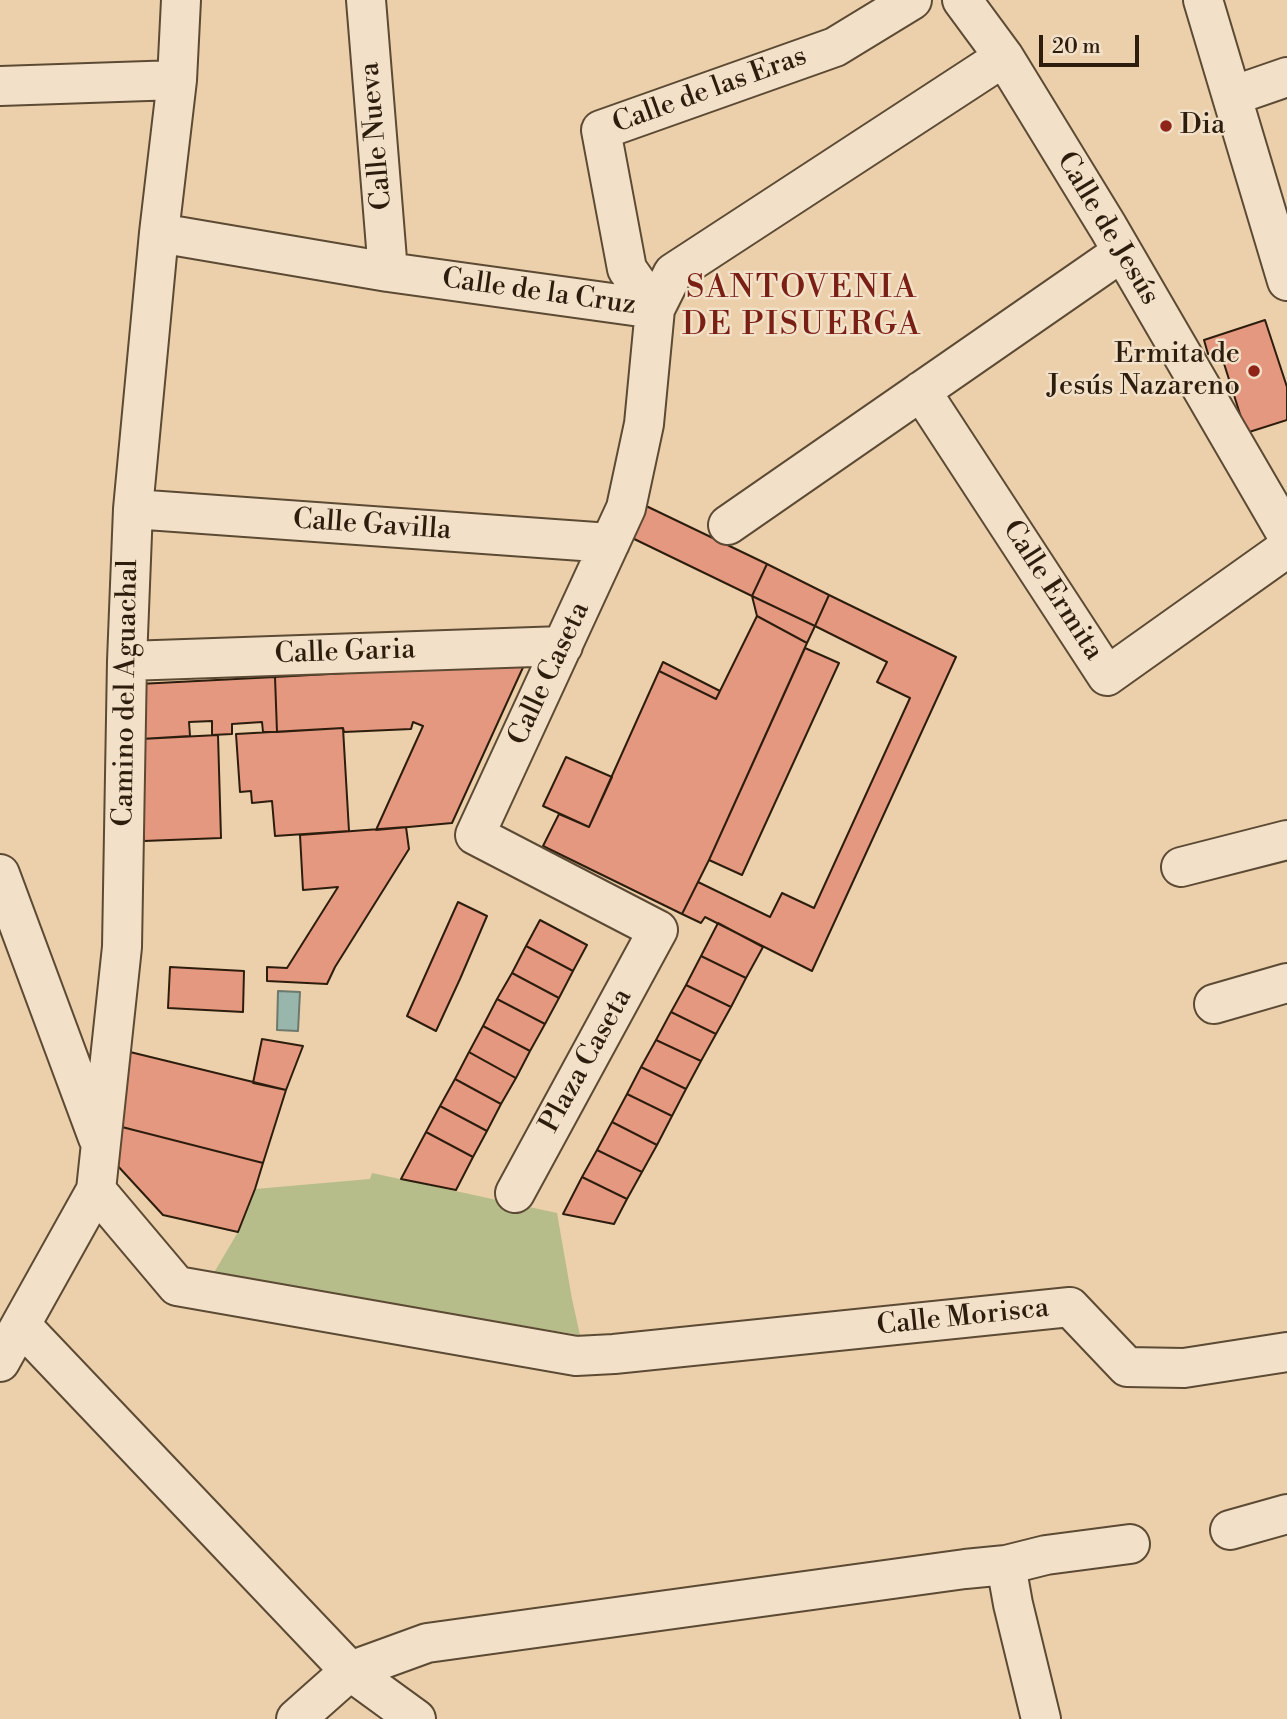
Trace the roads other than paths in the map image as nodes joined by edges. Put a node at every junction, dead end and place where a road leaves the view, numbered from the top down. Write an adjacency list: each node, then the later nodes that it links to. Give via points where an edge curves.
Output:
1 (181, 0): 8 (street, Camino del Aguachal)
2 (366, 0): 13 (street, Calle Nueva)
3 (912, 0): 15 (street, Calle de las Eras, via 835,47 601,130 627,269)
4 (962, 0): 6 (street, Calle de Jesús)
5 (1203, 0): 10 (street)
6 (1004, 57): 12 (street, Calle de Jesús); 15 (street, Calle de la Cruz, via 673,273)
7 (1287, 77): 10 (street)
8 (177, 80): 9 (street); 11 (street, Camino del Aguachal)
9 (0, 86)
10 (1232, 96): 14 (street)
11 (159, 233): 13 (street, Calle de la Cruz); 17 (street, Camino del Aguachal)
12 (1122, 252): 16 (street); 19 (street, Calle de Jesús)
13 (388, 272): 15 (street, Calle de la Cruz)
14 (1287, 281)
15 (654, 309): 20 (street, Calle Caseta, via 644,424 626,508)
16 (921, 391): 18 (street); 21 (street, Calle Ermita, via 1107,676)
17 (133, 509): 20 (street, Calle Gavilla); 23 (street, Camino del Aguachal)
18 (728, 525)
19 (1287, 535)
20 (610, 543): 22 (street, Calle Caseta)
21 (1287, 548)
22 (563, 646): 23 (street, Calle Garia); 27 (street, Calle Caseta, via 475,835)
23 (127, 661): 30 (street, Camino del Aguachal, via 122,947)
24 (1287, 840): 25 (street)
25 (1181, 867)
26 (0, 874): 30 (street)
27 (658, 930): 32 (street, Plaza Caseta)
28 (1287, 983): 29 (street)
29 (1214, 1004)
30 (100, 1145): 31 (street, Camino del Aguachal)
31 (96, 1190): 33 (street, Camino del Aguachal); 34 (street, Calle Morisca, via 177,1286 576,1356 1070,1307 1127,1367 1184,1368)
32 (515, 1193)
33 (21, 1325): 35 (street, Camino del Aguachal); 40 (street)
34 (1287, 1352)
35 (0, 1362)
36 (1287, 1514): 37 (street)
37 (1230, 1530)
38 (1130, 1544): 39 (street)
39 (1006, 1565): 40 (street, via 427,1643); 43 (street)
40 (350, 1671): 41 (street); 42 (street)
41 (296, 1719)
42 (416, 1719)
43 (1041, 1719)

